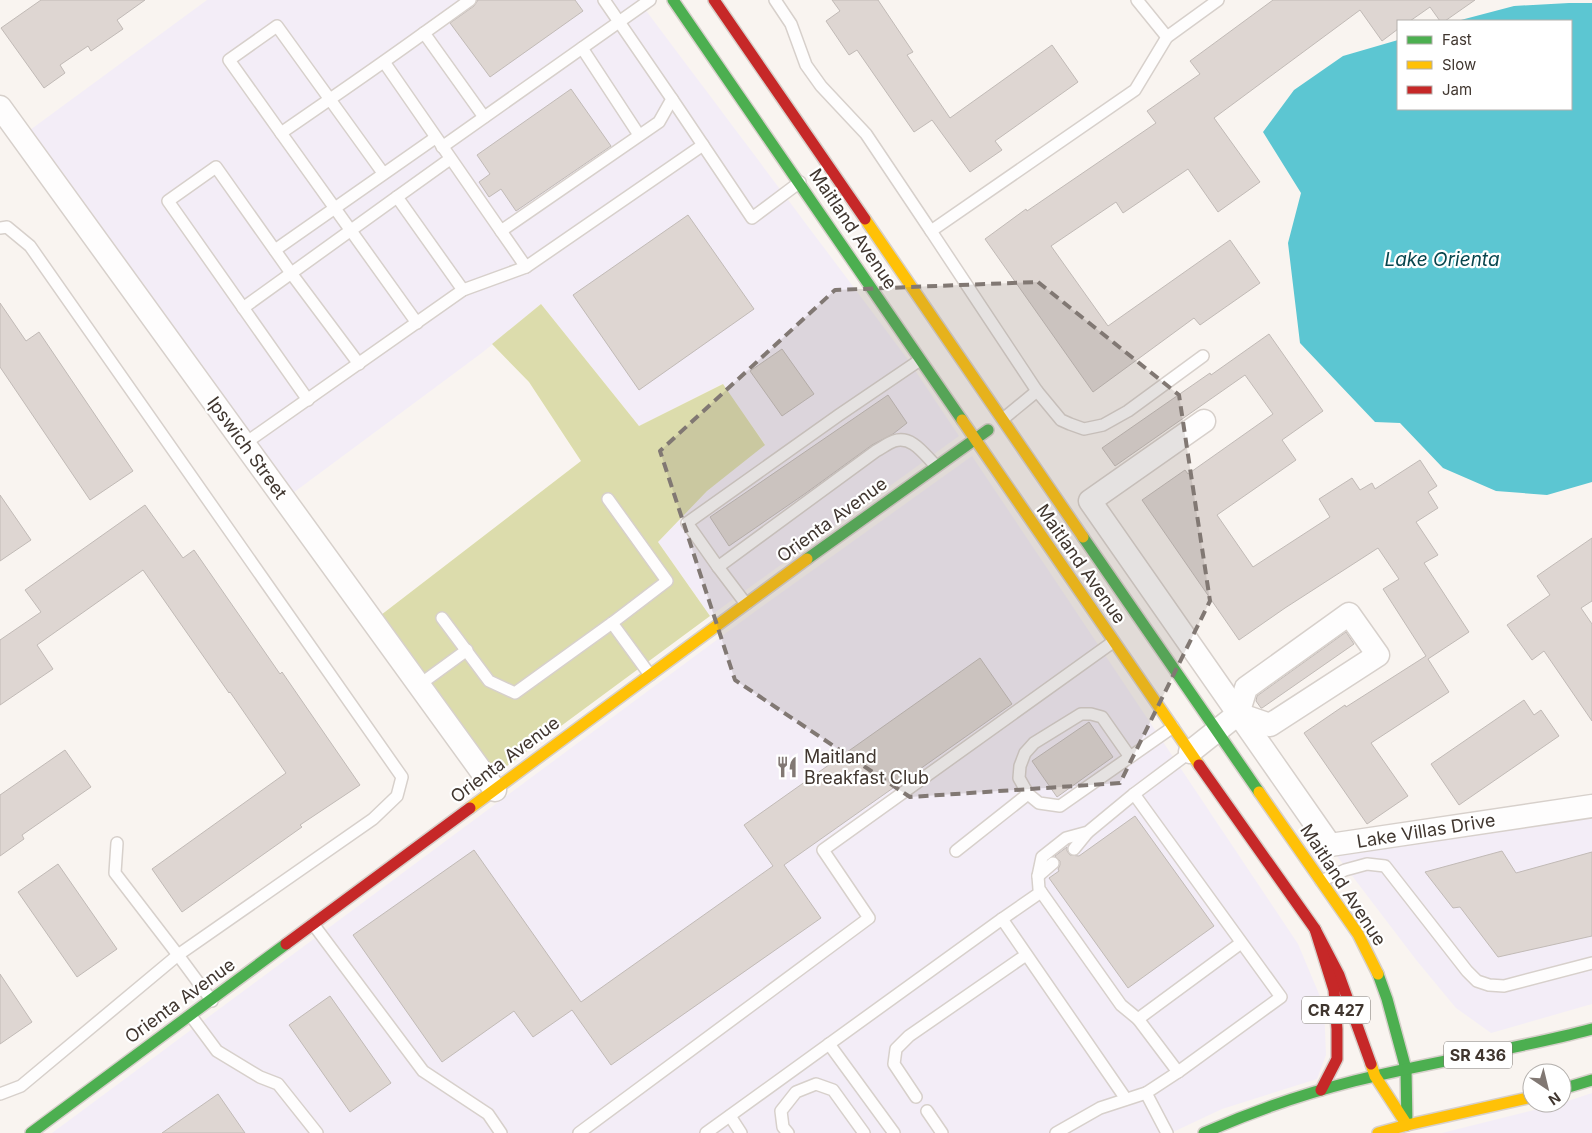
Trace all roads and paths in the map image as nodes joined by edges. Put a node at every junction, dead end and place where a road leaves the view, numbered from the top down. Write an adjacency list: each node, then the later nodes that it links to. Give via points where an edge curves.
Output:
1 (470, 0): 10 (lane)
2 (604, 0): 9 (lane)
3 (650, 0): 9 (lane)
4 (673, 0): 24 (main road, Maitland Avenue / CR 427)
5 (714, 0): 42 (main road, Maitland Avenue / CR 427)
6 (776, 0): 29 (lane, via 791,24 806,65 866,134)
7 (1137, 0): 11 (lane)
8 (1218, 0): 11 (lane)
9 (619, 22): 12 (lane); 15 (lane)
10 (424, 33): 13 (lane); 17 (lane)
11 (1167, 37): 29 (lane, via 1135,90)
12 (582, 48): 17 (lane); 19 (lane)
13 (384, 62): 14 (lane); 20 (lane)
14 (330, 99): 18 (lane); 18 (lane, via 277,26 245,48 229,60); 23 (lane)
15 (672, 99): 19 (lane, via 659,122); 21 (lane)
16 (0, 107): 45 (street, Ipswich Street)
17 (484, 117): 20 (lane)
18 (281, 133): 26 (lane)
19 (639, 135): 30 (lane)
20 (439, 142): 22 (lane); 23 (lane)
21 (703, 145): 24 (lane, via 752,218); 32 (lane)
22 (450, 159): 25 (lane); 30 (lane)
23 (383, 174): 26 (lane)
24 (800, 182): 38 (main road, Maitland Avenue / CR 427)
25 (397, 197): 28 (lane); 34 (lane)
26 (334, 208): 28 (lane); 31 (lane)
27 (0, 228): 77 (lane, via 7,227 30,246 402,777 397,796 372,819)
28 (350, 230): 33 (lane); 36 (lane)
29 (931, 230): 40 (lane)
30 (501, 231): 32 (lane)
31 (275, 250): 33 (lane); 35 (lane, via 216,167 168,201)
32 (526, 267): 34 (lane)
33 (291, 273): 35 (lane); 39 (lane)
34 (463, 290): 36 (lane)
35 (243, 308): 41 (lane)
36 (417, 323): 39 (lane)
37 (1203, 356): 40 (lane, via 1128,410 1103,425 1084,430 1061,420)
38 (920, 360): 44 (main road, Maitland Avenue / CR 427); 48 (lane, via 687,523)
39 (359, 364): 41 (lane)
40 (1037, 391): 42 (lane)
41 (308, 400): 45 (lane)
42 (1003, 419): 44 (main road, Orienta Avenue); 58 (main road, Maitland Avenue / CR 427)
43 (1204, 421): 56 (street, Lake Villas Drive, via 1090,501)
44 (974, 440): 46 (main road, Orienta Avenue); 52 (main road, Maitland Avenue / CR 427)
45 (244, 444): 55 (street, Ipswich Street)
46 (936, 466): 48 (lane, via 914,444 905,440 894,441 876,450); 49 (main road, Orienta Avenue)
47 (608, 499): 51 (lane, via 667,581)
48 (718, 567): 49 (lane)
49 (746, 604): 54 (main road, Orienta Avenue)
50 (442, 618): 53 (lane)
51 (612, 623): 53 (lane, via 515,694 489,681); 54 (lane)
52 (1113, 642): 57 (main road, Maitland Avenue / CR 427); 102 (lane, via 823,850 869,918)
53 (467, 650): 55 (lane)
54 (650, 675): 61 (main road, Orienta Avenue)
55 (419, 685): 61 (street, Ipswich Street)
56 (1238, 714): 56 (street, via 1270,724 1378,655 1349,614 1246,688); 58 (street); 64 (street, Lake Villas Drive, via 1330,845)
57 (1173, 727): 59 (main road, Maitland Avenue / CR 427); 60 (lane)
58 (1216, 731): 59 (street); 71 (main road, Maitland Avenue / CR 427)
59 (1190, 752): 63 (lane); 75 (main road, Maitland Avenue / CR 427)
60 (1130, 758): 62 (lane, via 1060,806 1039,803); 62 (lane, via 1102,717 1081,714 1034,743 1025,754 1019,778)
61 (495, 790): 74 (main road, Orienta Avenue)
62 (1028, 794): 68 (lane)
63 (1134, 794): 65 (lane); 76 (lane)
64 (1592, 806)
65 (1088, 832): 67 (lane); 70 (lane, via 1066,838 1042,856)
66 (117, 843): 77 (lane, via 115,872)
67 (1074, 849)
68 (956, 851)
69 (1053, 863): 70 (lane)
70 (1038, 876): 72 (lane)
71 (1320, 881): 79 (lane, via 1367,864 1385,866 1467,971 1477,981 1489,985 1504,986); 85 (main road, Maitland Avenue / CR 427, via 1358,934 1376,970)
72 (1041, 892): 73 (lane); 82 (lane, via 1121,1005)
73 (1002, 920): 78 (lane); 84 (lane)
74 (313, 924): 80 (main road, Orienta Avenue); 101 (lane, via 423,1071 488,1114)
75 (1315, 929): 87 (main road, Maitland Avenue, via 1339,975); 90 (main road, CR 427, via 1334,990 1337,1029 1337,1059)
76 (1241, 942): 82 (lane); 86 (lane, via 1281,998)
77 (178, 954): 80 (lane); 92 (lane, via 21,1086)
78 (1026, 955): 93 (lane, via 908,1036 896,1049 894,1064); 94 (lane)
79 (1592, 963)
80 (212, 1000): 81 (main road, Orienta Avenue)
81 (191, 1016): 99 (main road, Orienta Avenue); 100 (lane, via 217,1050 260,1077 278,1084)
82 (1138, 1019): 86 (lane)
83 (1592, 1029): 85 (main road, SR 436)
84 (829, 1044): 97 (lane); 107 (lane)
85 (1406, 1069): 87 (main road, SR 436); 98 (main road, Maitland Avenue / CR 427)
86 (1178, 1072): 91 (lane)
87 (1375, 1076): 90 (main road, SR 436); 98 (main road, Maitland Avenue)
88 (1591, 1083): 89 (main road)
89 (1572, 1087)
90 (1321, 1090): 111 (main road, SR 436)
91 (1146, 1093): 94 (lane); 110 (lane)
92 (0, 1094)
93 (916, 1097)
94 (1126, 1099): 109 (lane, via 1100,1108)
95 (1522, 1100): 98 (main road)
96 (927, 1111): 108 (lane)
97 (730, 1116): 103 (lane); 104 (lane)
98 (1409, 1129): 112 (main road)
99 (31, 1133)
100 (317, 1133)
101 (501, 1133)
102 (579, 1133)
103 (706, 1133)
104 (741, 1133)
105 (788, 1133): 106 (lane, via 783,1127 781,1110 796,1092 816,1084 833,1090)
106 (864, 1133)
107 (894, 1133)
108 (942, 1133)
109 (1056, 1133)
110 (1167, 1133)
111 (1204, 1133)
112 (1378, 1133)

